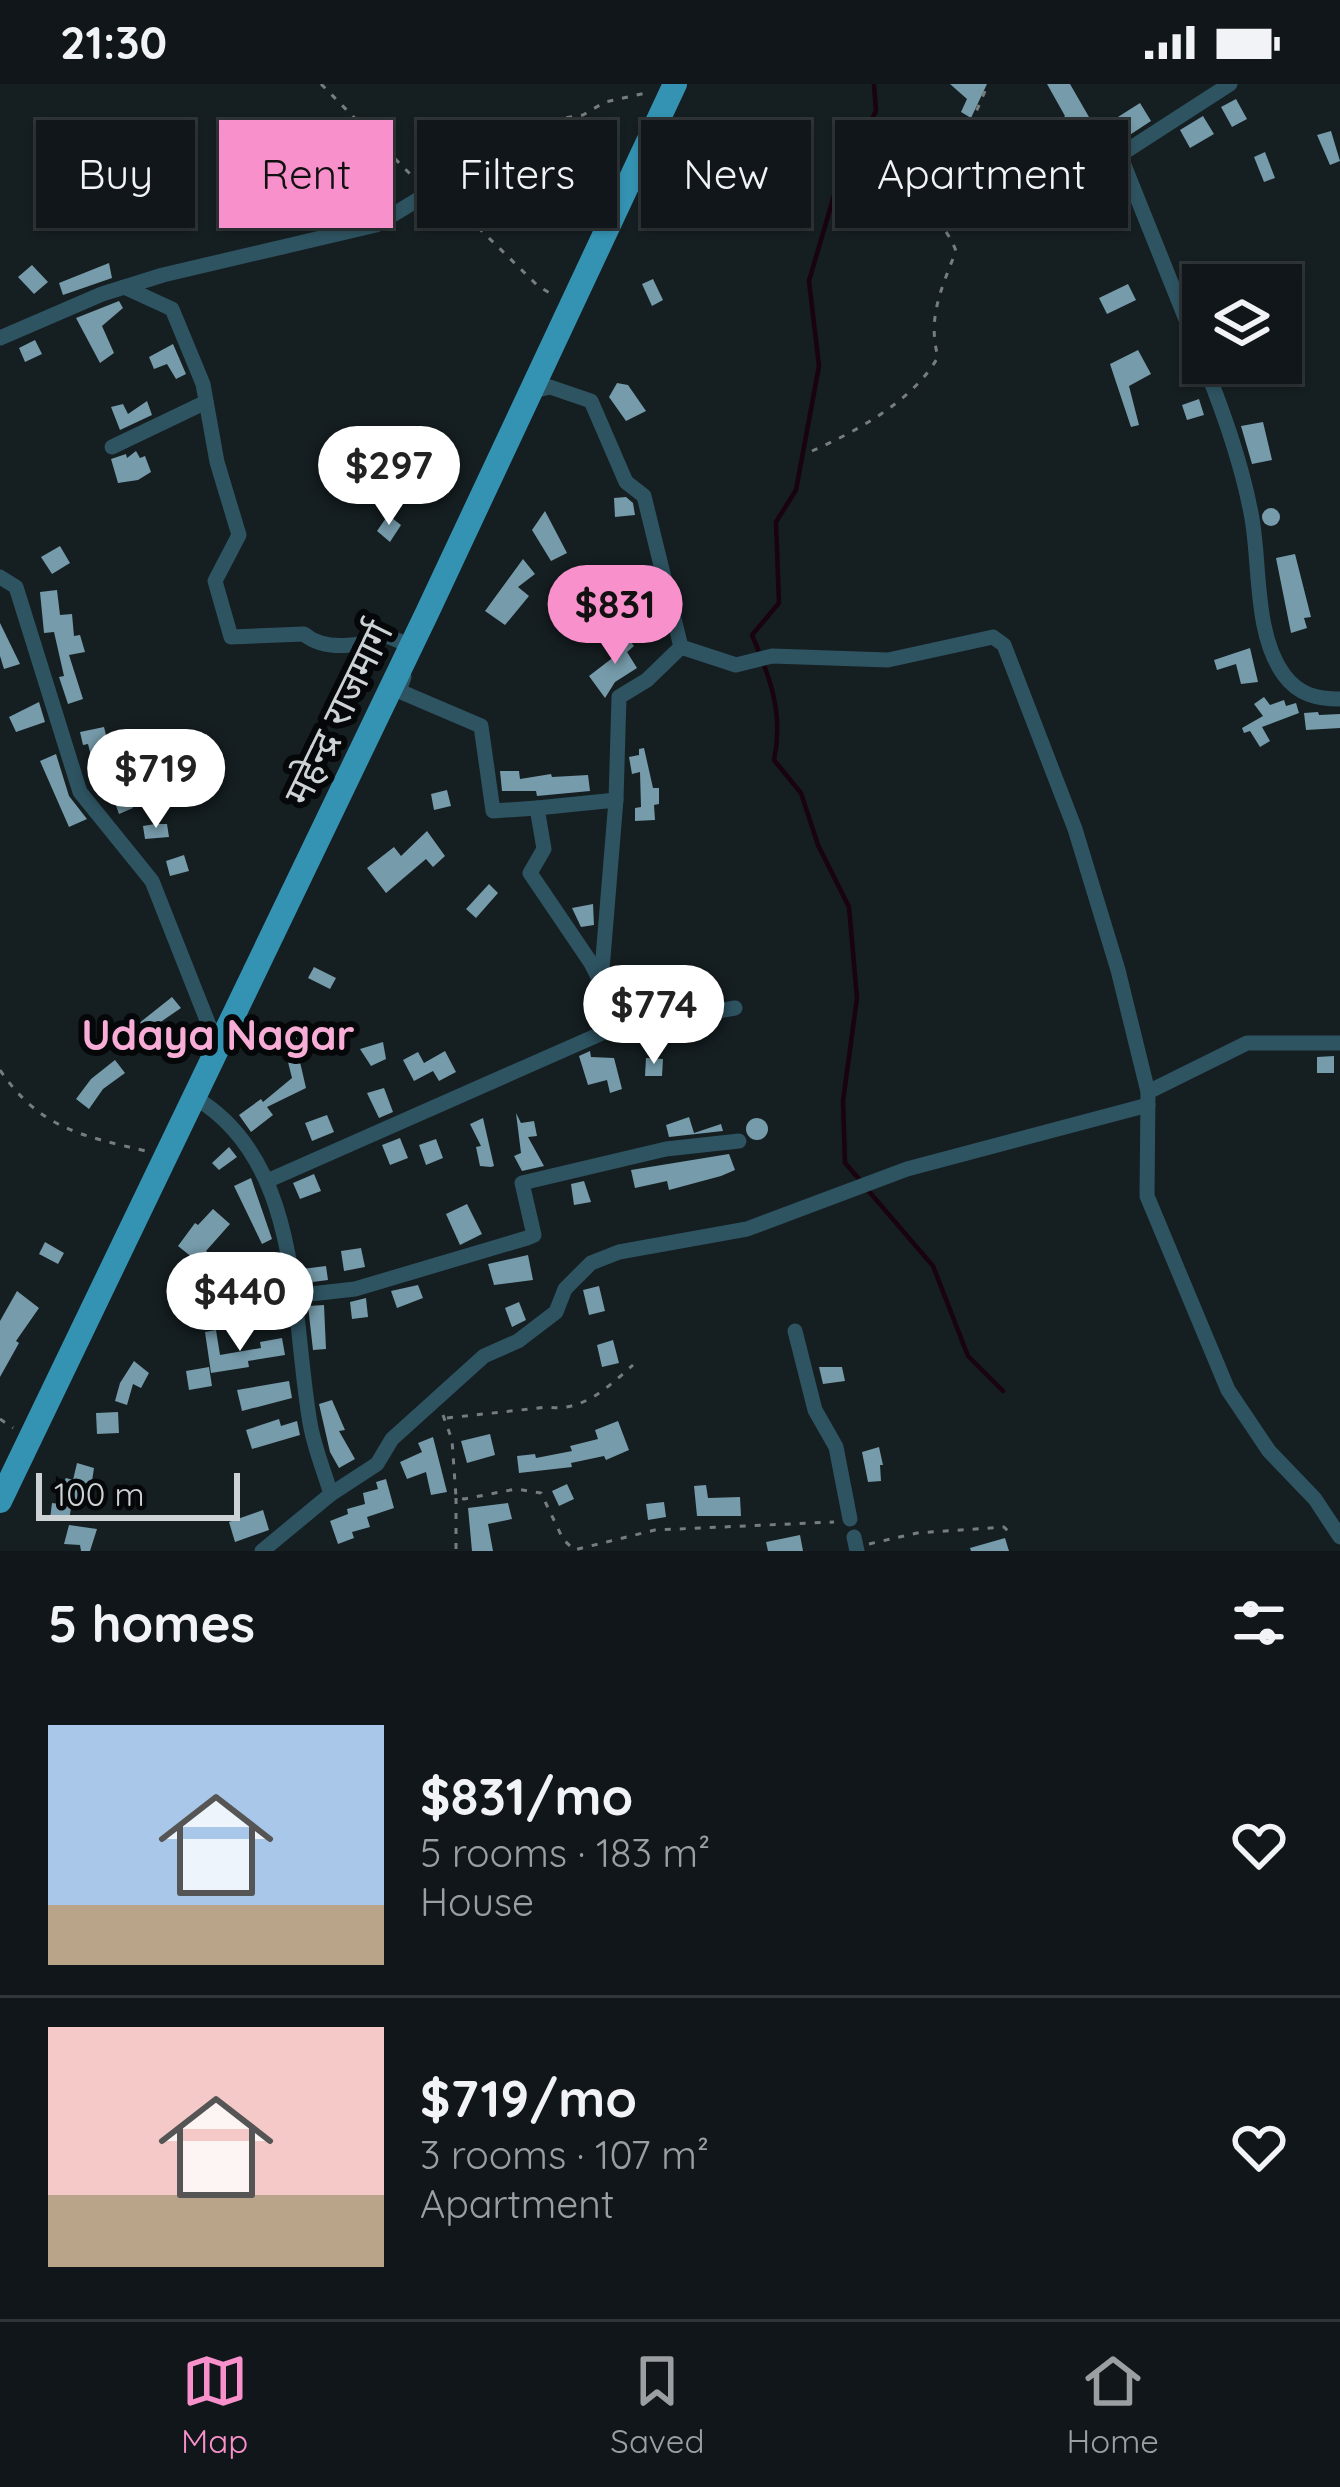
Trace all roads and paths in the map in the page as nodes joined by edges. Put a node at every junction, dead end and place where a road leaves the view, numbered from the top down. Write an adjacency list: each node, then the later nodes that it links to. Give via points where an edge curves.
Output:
1 (988, 84): 13 (path, via 948,178 921,180 922,197 956,250 936,304 938,357 901,399)
2 (1230, 84): 7 (street, via 1120,155)
3 (675, 85): 4 (path); 10 (highway, महेन्द्र राजमार्ग)
4 (553, 120)
5 (417, 200): 6 (street, via 376,225)
6 (124, 287): 8 (street); 11 (street, via 172,309)
7 (1182, 310)
8 (0, 338)
9 (1212, 384): 18 (street, via 1246,489 1274,655 1284,675 1314,699)
10 (529, 392): 15 (highway, महेन्द्र राजमार्ग); 17 (street, via 550,387 591,401 626,482 644,496)
11 (206, 402): 12 (street); 16 (street, via 239,535 215,581 231,637 304,634 361,646 387,637)
12 (112, 448)
13 (812, 451)
14 (0, 577): 25 (street, via 16,587 80,792 152,881)
15 (427, 613): 16 (highway, महेन्द्र राजमार्ग); 20 (street, via 399,691 482,726 493,811)
16 (409, 645): 25 (highway, महेन्द्र राजमार्ग)
17 (680, 647): 19 (street, via 619,698); 28 (street, via 736,665 772,656 888,661 993,637 1004,645 1075,830)
18 (1340, 698)
19 (616, 800): 20 (street); 21 (street)
20 (537, 808): 21 (street, via 544,849 530,873)
21 (601, 982): 23 (street)
22 (735, 1008): 23 (street)
23 (624, 1028): 31 (street)
24 (1340, 1043): 28 (street, via 1247,1042)
25 (218, 1048): 27 (highway, महेन्द्र राजमार्ग)
26 (0, 1070): 30 (path, via 52,1124)
27 (194, 1097): 30 (highway, महेन्द्र राजमार्ग); 31 (street, via 222,1113)
28 (1148, 1099): 37 (street, via 907,1169 747,1229 591,1263 565,1289 556,1312 484,1356); 43 (street, via 1147,1196 1228,1390)
29 (739, 1141): 34 (street, via 666,1149 522,1184 534,1235 356,1288)
30 (164, 1160): 40 (highway, महेन्द्र राजमार्ग)
31 (267, 1181): 32 (street)
32 (289, 1262): 33 (street); 34 (street)
33 (217, 1290)
34 (293, 1296): 38 (street, via 311,1430)
35 (795, 1330): 41 (street, via 815,1410 836,1447)
36 (633, 1365): 37 (path, via 600,1394 563,1409)
37 (441, 1411): 38 (street, via 392,1439 377,1464); 39 (path)
38 (331, 1494): 45 (street)
39 (456, 1496): 41 (path, via 541,1493 574,1550 655,1530); 46 (path)
40 (0, 1501)
41 (850, 1519)
42 (1010, 1533): 44 (path, via 941,1530)
43 (1340, 1537)
44 (855, 1544)
45 (262, 1551)
46 (456, 1551)

